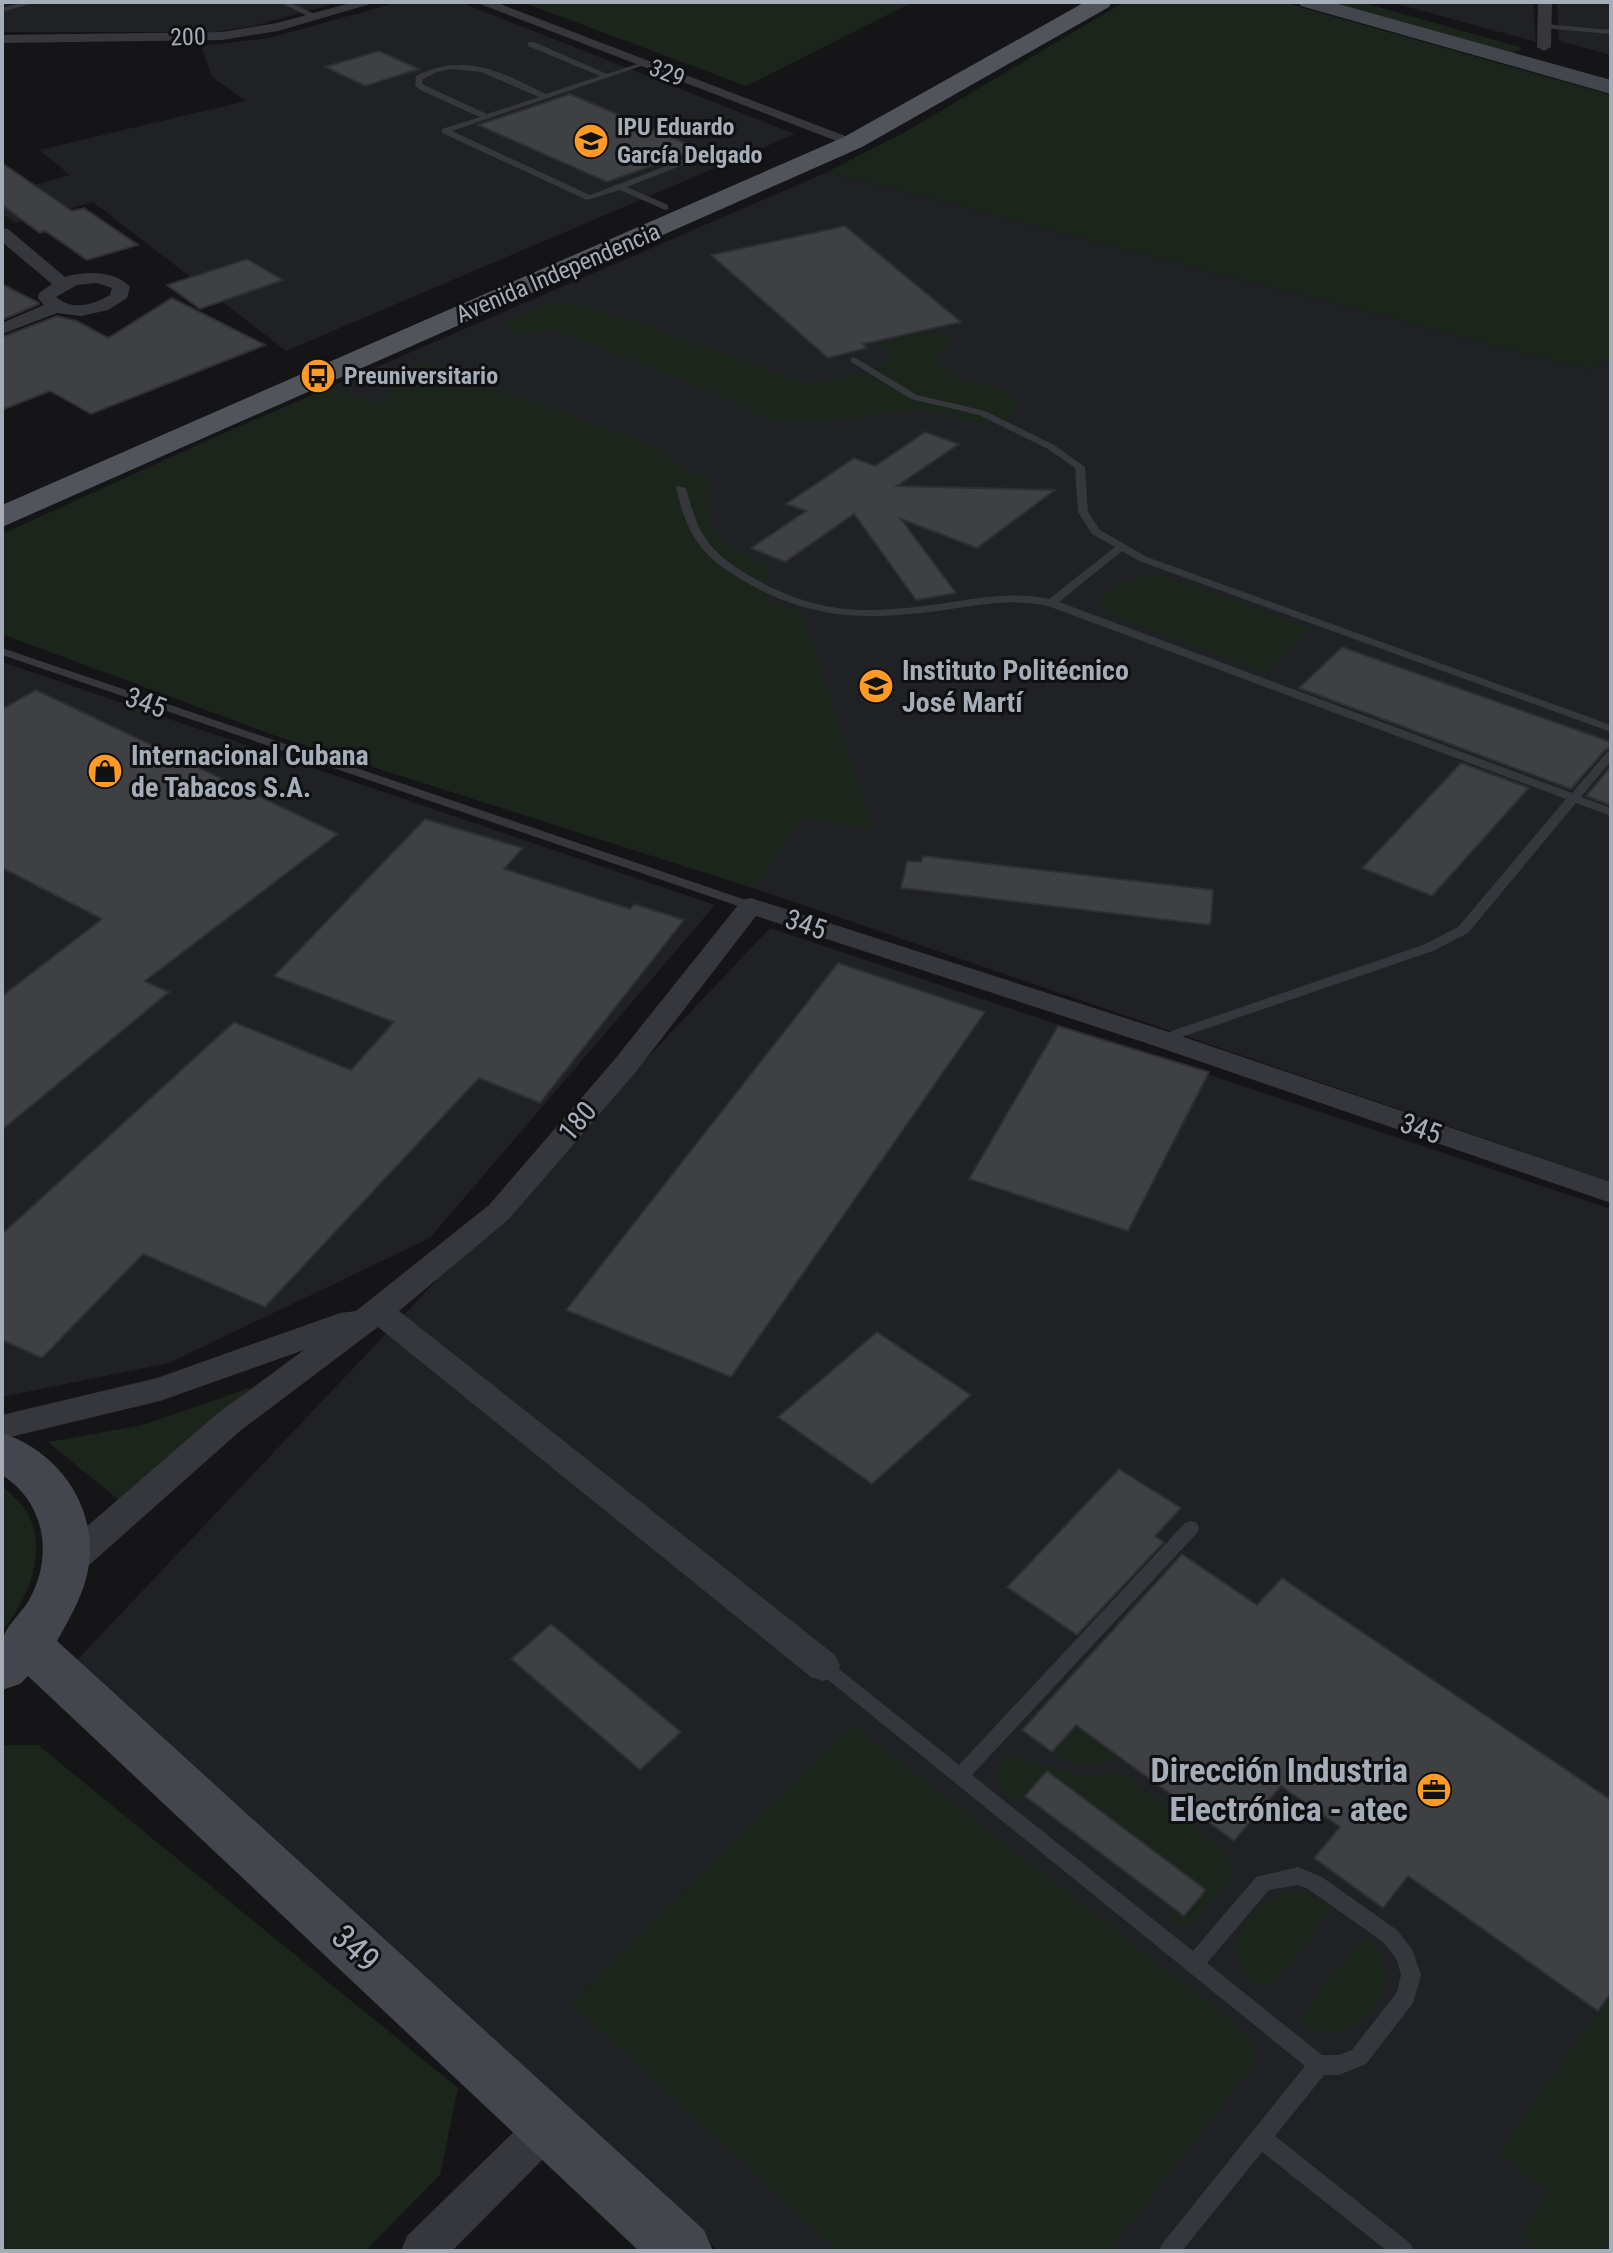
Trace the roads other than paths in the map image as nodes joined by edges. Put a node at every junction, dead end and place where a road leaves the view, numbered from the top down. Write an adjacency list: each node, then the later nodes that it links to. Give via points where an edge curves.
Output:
1 (33, 2): 10 (lane)
2 (283, 2): 11 (lane)
3 (370, 2): 11 (street, 200)
4 (482, 2): 17 (street, 329)
5 (1068, 2): 23 (main road, Avenida Independencia)
6 (1101, 2): 23 (main road, Avenida Independencia)
7 (1308, 2): 16 (street)
8 (1376, 2): 13 (street)
9 (1545, 2): 13 (street)
10 (2, 10)
11 (317, 17): 14 (street, 200, via 222,36)
12 (1611, 32): 13 (lane)
13 (1544, 37): 16 (street); 18 (street)
14 (2, 39)
15 (531, 44): 19 (lane)
16 (1524, 62): 20 (street)
17 (643, 64): 19 (lane); 23 (street, 329)
18 (1611, 66)
19 (606, 76): 21 (lane)
20 (1611, 87)
21 (545, 97): 22 (lane); 22 (lane, via 468,66 419,78 423,88)
22 (487, 117): 25 (lane, via 445,131 590,198)
23 (840, 138): 26 (main road, Avenida Independencia); 33 (main road, Avenida Independencia)
24 (714, 151): 25 (lane)
25 (621, 187): 26 (lane)
26 (665, 207): 33 (main road, Avenida Independencia)
27 (2, 233): 28 (street)
28 (62, 283): 29 (street, via 48,293 49,303); 29 (street, via 108,280 121,292 111,303 89,309)
29 (56, 307): 30 (street)
30 (2, 329)
31 (854, 360): 34 (lane, via 914,397 982,413 1080,467 1083,512 1096,532)
32 (681, 488): 35 (lane, via 689,524 711,557 770,593 810,608 865,617 1025,596)
33 (4, 507)
34 (1121, 547): 35 (lane); 37 (lane, via 1166,568)
35 (1051, 603): 39 (lane)
36 (2, 651): 41 (lane, 345)
37 (1611, 729)
38 (1611, 754): 39 (lane)
39 (1575, 798): 40 (lane); 42 (lane, via 1463,930 1428,948)
40 (1611, 812)
41 (751, 906): 42 (street, 345); 44 (street, 180, via 625,1066 499,1212)
42 (1162, 1039): 43 (street, 345)
43 (1611, 1193)
44 (378, 1311): 45 (street, 180, via 160,1389); 48 (street, 180, via 229,1422); 50 (street)
45 (2, 1427)
46 (2, 1451): 48 (street, via 41,1479 64,1517)
47 (1191, 1528): 51 (lane)
48 (67, 1564): 49 (street, via 52,1608)
49 (15, 1657): 54 (street, 349)
50 (823, 1666): 51 (lane)
51 (960, 1776): 52 (lane)
52 (1194, 1964): 53 (lane); 53 (lane, via 1263,1883 1282,1878 1298,1876 1315,1883 1390,1936 1405,1955 1411,1975 1406,1996 1359,2057)
53 (1319, 2065): 55 (lane)
54 (548, 2126): 56 (street); 57 (street, 349)
55 (1261, 2138): 58 (lane); 59 (lane)
56 (422, 2251)
57 (683, 2251)
58 (1169, 2251)
59 (1404, 2251)

